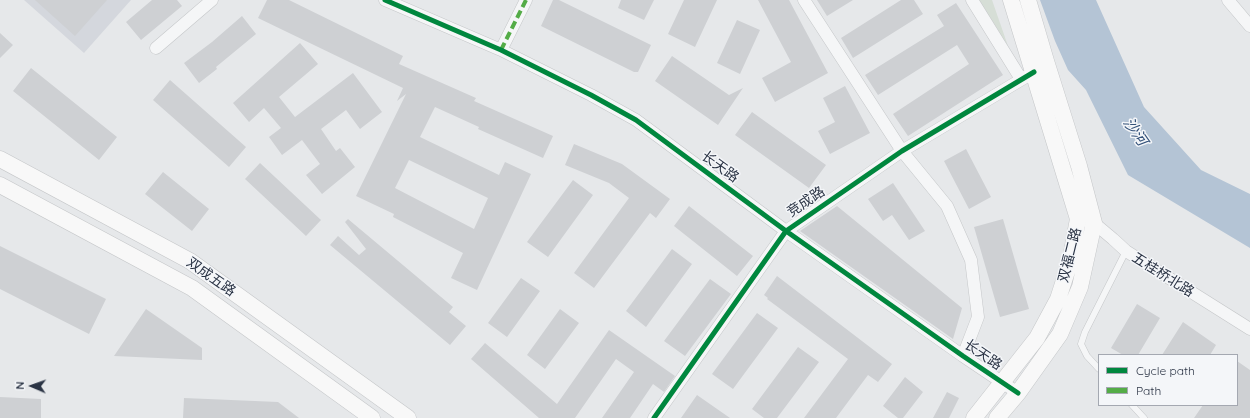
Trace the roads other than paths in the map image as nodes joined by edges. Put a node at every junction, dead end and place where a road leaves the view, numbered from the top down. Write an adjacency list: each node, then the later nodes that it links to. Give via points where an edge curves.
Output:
1 (212, 0): 10 (street)
2 (385, 0): 11 (street, 长天路)
3 (526, 0): 11 (street)
4 (804, 0): 13 (street)
5 (972, 0): 12 (street)
6 (1011, 0): 12 (main road, 双福二路, via 1019,26)
7 (1028, 0): 17 (main road, 双福二路)
8 (1228, 0): 9 (street)
9 (1250, 26)
10 (156, 48)
11 (501, 50): 18 (street, 长天路, via 636,120)
12 (1027, 75): 13 (street, 竞成路); 16 (main road, 双福二路)
13 (902, 151): 18 (street, 竞成路); 21 (street, via 947,206 971,260 978,317)
14 (0, 159): 27 (main road, 双成五路, via 190,261)
15 (0, 185): 26 (main road, 双成五路, via 192,288)
16 (1078, 219): 17 (street, 五桂桥北路); 23 (main road, 双福二路, via 1070,262 1058,299 1037,338)
17 (1094, 223): 19 (street, 五桂桥北路); 24 (main road, 双福二路, via 1080,287 1072,309 1060,334)
18 (786, 231): 21 (street, 长天路); 28 (street, 竞成路)
19 (1126, 251): 20 (street, 五桂桥北路); 22 (lane, via 1081,344 1087,356)
20 (1250, 329)
21 (963, 356): 23 (street, 长天路)
22 (1098, 368)
23 (1002, 382): 24 (street, 长天路); 29 (main road, 双福二路)
24 (1018, 393): 30 (main road, 双福二路)
25 (1133, 406): 31 (lane)
26 (372, 418)
27 (408, 418)
28 (654, 418)
29 (974, 418)
30 (997, 418)
31 (1144, 418)

